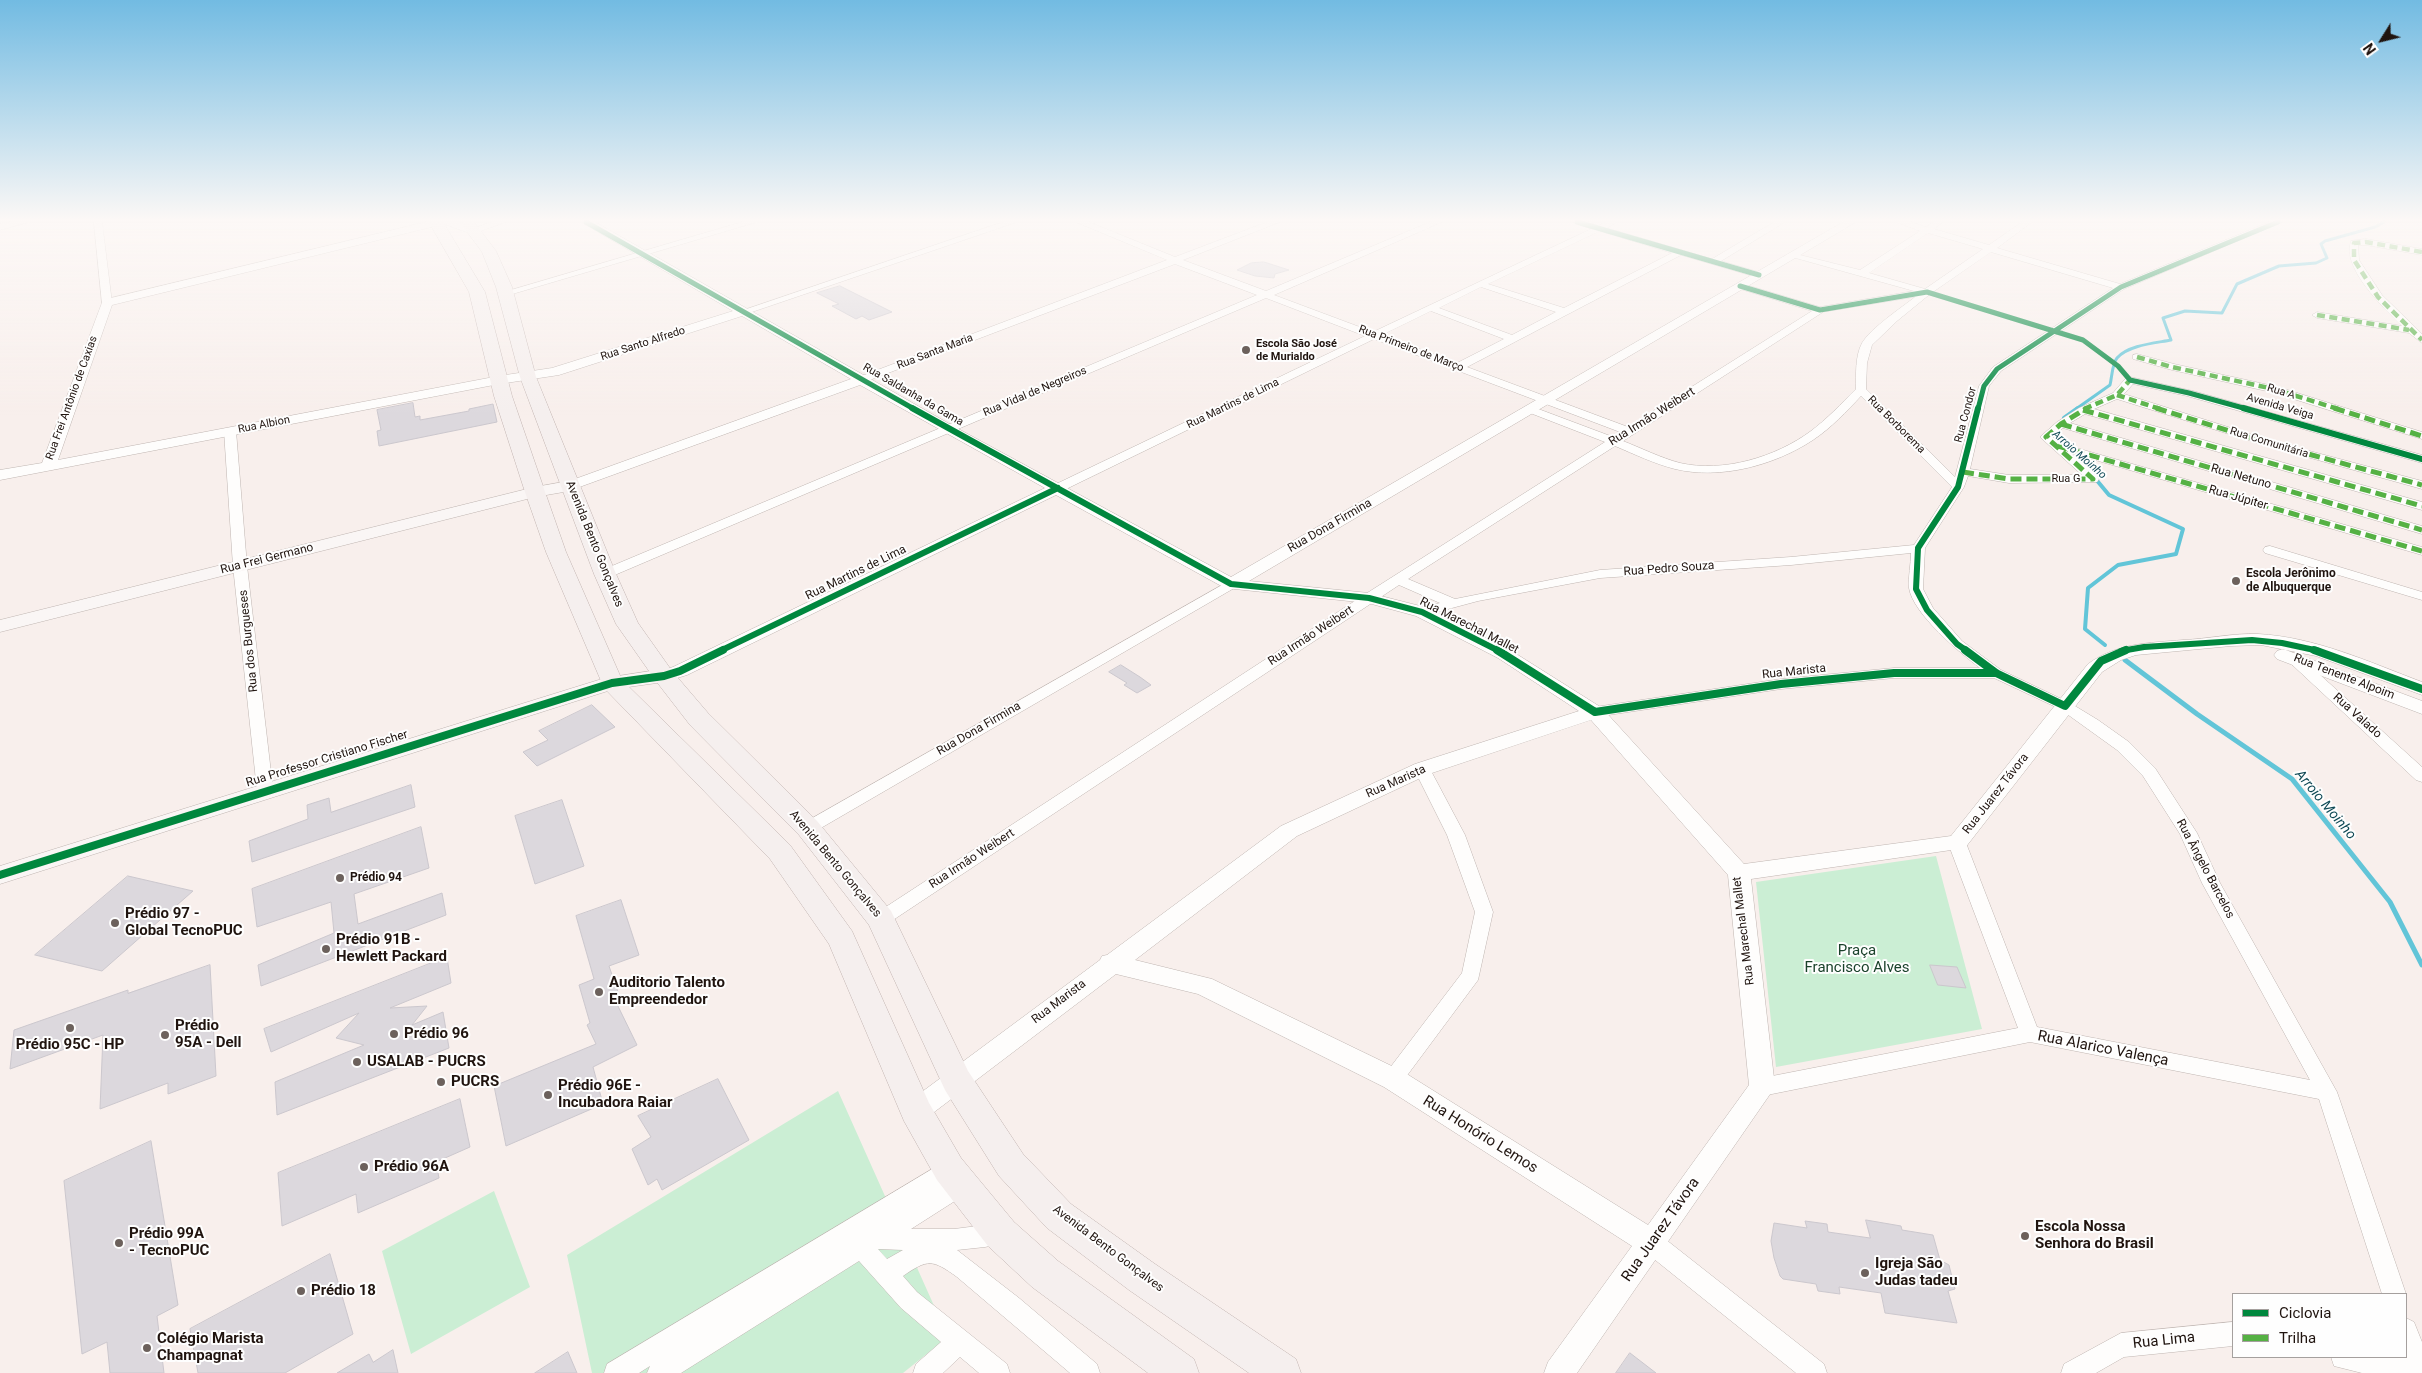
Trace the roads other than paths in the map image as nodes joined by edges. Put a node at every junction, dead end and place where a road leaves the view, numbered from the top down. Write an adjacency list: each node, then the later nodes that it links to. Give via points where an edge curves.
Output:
1 (105, 286): 23 (street)
2 (177, 286): 23 (street)
3 (473, 286): 37 (main road)
4 (503, 286): 21 (main road, Avenida Bento Gonçalves)
5 (531, 286): 21 (street)
6 (697, 286): 26 (street, Rua Saldanha da Gama)
7 (821, 286): 26 (street, Rua Santo Alfredo)
8 (1109, 286): 36 (street, Rua Santa Maria)
9 (1244, 286): 22 (street, Rua Primeiro de Março)
10 (1289, 286): 22 (street, Rua Vidal de Negreiros)
11 (1476, 286): 24 (street, Rua Martins de Lima)
12 (1486, 286): 27 (street)
13 (1615, 286): 27 (street)
14 (1740, 286): 25 (street); 40 (street, Rua Dona Firmina)
15 (1905, 286): 20 (street)
16 (1935, 286): 20 (street, Rua Borborema)
17 (2118, 286): 19 (street)
18 (2371, 286): 29 (street)
19 (2121, 287): 52 (street, Rua Condor, via 1997,369 1984,386)
20 (1927, 292): 25 (street); 38 (street, Rua Borborema, via 1867,344 1862,363)
21 (506, 293): 35 (main road, Avenida Bento Gonçalves)
22 (1268, 295): 30 (street, Rua Primeiro de Março); 44 (street, Rua Vidal de Negreiros)
23 (107, 303): 51 (street, Rua Frei Antônio de Caxias)
24 (1431, 308): 30 (street, Rua Martins de Lima); 31 (street)
25 (1820, 310): 46 (street, Rua Irmão Weibert)
26 (743, 312): 35 (street, Rua Santo Alfredo, via 554,372); 36 (street, Rua Saldanha da Gama)
27 (1566, 312): 31 (street)
28 (2317, 315): 29 (street)
29 (2409, 330): 32 (street)
30 (1375, 336): 34 (street, Rua Primeiro de Março); 57 (street, Rua Martins de Lima)
31 (1513, 339): 34 (street)
32 (2422, 340)
33 (2137, 357): 47 (street, Rua A, via 2172,368 2274,389)
34 (1458, 367): 40 (street, Rua Primeiro de Março)
35 (528, 377): 37 (street, Rua Albion); 55 (main road, Avenida Bento Gonçalves)
36 (863, 379): 44 (street, Rua Saldanha da Gama); 55 (street, Rua Santa Maria)
37 (499, 380): 45 (street, Rua Albion); 58 (main road)
38 (1861, 390): 48 (street, via 1811,437 1787,451 1735,466 1693,469 1677,466); 56 (street, Rua Borborema)
39 (2117, 395): 42 (street); 50 (street, Avenida Veiga, via 2130,380 2189,393); 54 (street, Rua Comunitária, via 2173,415)
40 (1545, 400): 41 (street, Rua Dona Firmina); 46 (street, Rua Primeiro de Março)
41 (1529, 409): 48 (street); 67 (street, Rua Dona Firmina)
42 (2083, 410): 43 (street); 59 (street, Rua Netuno)
43 (2061, 424): 49 (street, via 2046,437); 60 (street, Rua Netuno)
44 (948, 429): 57 (street, Rua Saldanha da Gama); 65 (street, Rua Vidal de Negreiros)
45 (230, 431): 51 (street, Rua Albion); 64 (street, Rua dos Burgueses)
46 (1630, 432): 48 (street, Rua Irmão Weibert)
47 (2422, 436)
48 (1614, 441): 66 (street, Rua Irmão Weibert)
49 (2053, 445): 52 (street, Rua G, via 2093,479 2009,479); 63 (street, Rua Júpiter)
50 (2422, 459)
51 (48, 466): 53 (street, Rua Albion)
52 (1963, 472): 56 (street, Rua Condor)
53 (0, 475)
54 (2422, 485)
55 (569, 486): 58 (main road, Rua Santa Maria); 65 (main road, Avenida Bento Gonçalves)
56 (1958, 487): 61 (street)
57 (1058, 488): 67 (street, Rua Saldanha da Gama); 77 (street, Rua Martins de Lima)
58 (535, 492): 64 (main road, Rua Frei Germano); 78 (main road, via 556,552)
59 (2422, 506)
60 (2422, 530)
61 (1918, 548): 70 (street, Rua Pedro Souza, via 1791,561 1600,574); 76 (street, Rua Ângelo Barcelos, via 1916,589 1927,610 1957,644)
62 (2270, 550): 68 (street)
63 (2422, 551)
64 (240, 566): 72 (main road, Rua Frei Germano); 85 (street, Rua dos Burgueses)
65 (605, 574): 77 (main road, Avenida Bento Gonçalves, via 627,624)
66 (1398, 580): 69 (street, Rua Irmão Weibert); 70 (street)
67 (1231, 584): 69 (street, Rua Marechal Mallet); 86 (street, Rua Dona Firmina)
68 (2422, 596)
69 (1369, 598): 71 (street, Rua Marechal Mallet); 90 (street, Rua Irmão Weibert)
70 (1453, 603): 71 (street, Rua Pedro Souza)
71 (1422, 612): 82 (street, Rua Marechal Mallet, via 1504,654)
72 (0, 626)
73 (2212, 644): 74 (street, Rua Tenente Alpoim); 75 (street, Rua Tenente Alpoim, via 2262,640 2295,646); 80 (street, Rua Juarez Távora, via 2145,647 2107,657)
74 (2291, 657): 75 (street, Rua Tenente Alpoim); 84 (street, Rua Valado)
75 (2341, 667): 79 (street, Rua Tenente Alpoim); 81 (street, Rua Tenente Alpoim)
76 (1996, 673): 80 (street, Rua Ângelo Barcelos); 82 (street, Rua Marista, via 1894,673 1780,684)
77 (664, 676): 78 (main road, Rua Professor Cristiano Fischer); 86 (main road, Avenida Bento Gonçalves, via 699,719)
78 (612, 683): 85 (main road, Rua Professor Cristiano Fischer); 97 (main road, via 780,852 842,939)
79 (2422, 689)
80 (2065, 706): 87 (street, Rua Juarez Távora); 96 (street, Rua Ângelo Barcelos, via 2122,746 2149,772 2188,833 2210,883)
81 (2422, 708)
82 (1595, 712): 83 (street, Rua Marista); 88 (street, Rua Marechal Mallet)
83 (1422, 769): 91 (street, Rua Marista, via 1289,831); 93 (street, via 1456,835 1484,912 1471,976)
84 (2422, 776)
85 (265, 790): 89 (main road, Rua Professor Cristiano Fischer)
86 (808, 828): 90 (main road, Avenida Bento Gonçalves)
87 (1957, 843): 88 (street, Rua Juarez Távora); 92 (street)
88 (1739, 873): 95 (street, Rua Marechal Mallet)
89 (0, 875)
90 (881, 919): 94 (main road, Avenida Bento Gonçalves)
91 (1110, 963): 93 (street, Rua Honório Lemos, via 1204,986); 94 (street, Rua Marista)
92 (2030, 1034): 95 (street, Rua Alarico Valença); 96 (street, Rua Alarico Valença)
93 (1393, 1079): 102 (street, Rua Honório Lemos)
94 (956, 1080): 97 (street, Rua Marista); 115 (main road, Avenida Bento Gonçalves, via 1011,1165 1059,1216)
95 (1762, 1087): 102 (street, Rua Juarez Távora)
96 (2327, 1092): 104 (street, Rua Ângelo Barcelos)
97 (916, 1110): 98 (main road)
98 (955, 1177): 99 (street); 100 (main road)
99 (889, 1218): 101 (street); 109 (street)
100 (1000, 1234): 101 (street, via 970,1240); 114 (main road, via 1045,1274)
101 (868, 1243): 103 (street); 109 (street)
102 (1652, 1243): 116 (street, Rua Juarez Távora); 117 (street, Rua Honório Lemos)
103 (885, 1274): 107 (street, via 909,1300); 113 (street, via 909,1259 939,1252 964,1268)
104 (2394, 1293)
105 (2407, 1333): 119 (street)
106 (2232, 1334): 118 (street, Rua Lima, via 2121,1345)
107 (960, 1341): 111 (street); 112 (street)
108 (2348, 1358): 119 (street)
109 (667, 1364): 110 (street)
110 (616, 1373)
111 (925, 1373)
112 (998, 1373)
113 (1088, 1373)
114 (1180, 1373)
115 (1282, 1373)
116 (1558, 1373)
117 (1815, 1373)
118 (2073, 1373)
119 (2420, 1373)

